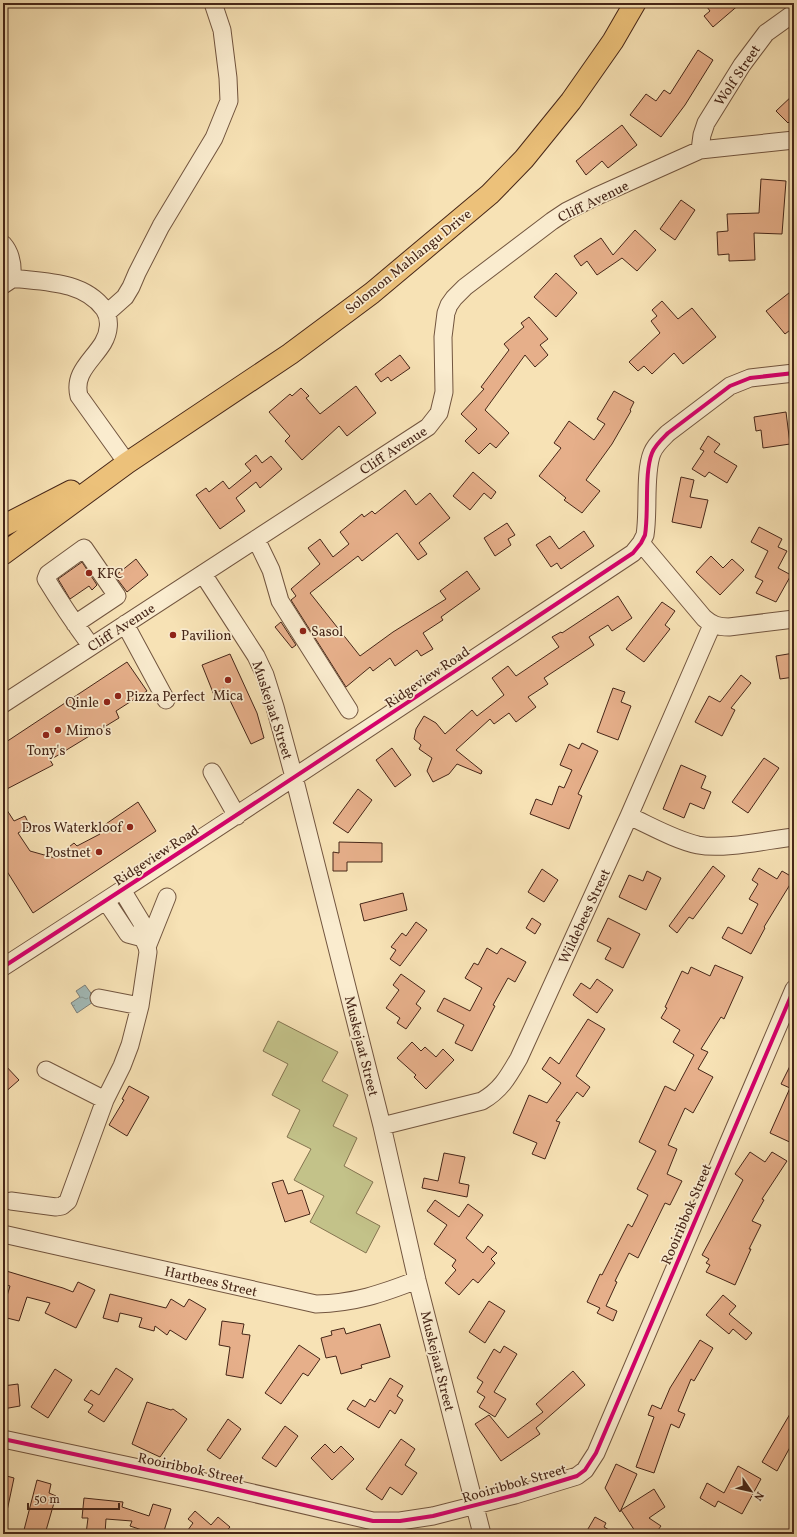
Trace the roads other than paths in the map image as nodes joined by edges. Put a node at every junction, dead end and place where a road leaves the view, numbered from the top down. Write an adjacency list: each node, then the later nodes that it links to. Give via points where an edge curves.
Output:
1 (213, 3): 8 (street, via 222,30 229,101 214,138 161,226 132,287)
2 (635, 3): 10 (main road, Solomon Mahlangu Drive, via 613,41 570,101 524,159 490,194 372,293 296,349)
3 (794, 13): 5 (street, Wolf Street, via 766,33 742,66 706,123)
4 (794, 140): 5 (street, Cliff Avenue)
5 (700, 150): 12 (street, Cliff Avenue, via 567,211 465,287 454,298 446,313 443,337 444,392 439,413 434,421)
6 (3, 244): 7 (street, via 12,261)
7 (8, 282): 8 (street, via 31,280 78,288 94,297)
8 (107, 313): 10 (street, via 107,335 81,372 77,390)
9 (794, 373): 13 (street, Ridgeview Road, via 750,378 730,386 668,433 653,452 650,464 645,535)
10 (127, 463): 11 (main road, Solomon Mahlangu Drive); 14 (main road, Solomon Mahlangu Drive)
11 (3, 526)
12 (256, 539): 15 (street, Cliff Avenue); 23 (street, via 271,570 280,601)
13 (641, 543): 19 (street, via 704,618); 25 (street, Ridgeview Road, via 633,553)
14 (3, 554)
15 (203, 574): 18 (street, Cliff Avenue); 25 (street, Muskejaat Street, via 256,656 265,675)
16 (794, 619): 19 (street, via 729,627)
17 (75, 624): 20 (street)
18 (125, 624): 20 (street, Cliff Avenue); 21 (street)
19 (712, 624): 27 (street, Wildebees Street)
20 (91, 646): 22 (street, Cliff Avenue)
21 (166, 700)
22 (3, 704)
23 (349, 710)
24 (212, 772): 26 (street)
25 (294, 777): 26 (street, Ridgeview Road); 39 (street, Muskejaat Street)
26 (237, 816): 29 (street, Ridgeview Road)
27 (629, 816): 28 (street, via 698,845 722,846); 39 (street, Wildebees Street, via 519,1058 503,1084 494,1094 482,1101)
28 (794, 837)
29 (122, 890): 31 (street, Ridgeview Road); 32 (street, via 142,923)
30 (167, 897): 32 (street)
31 (106, 901): 32 (street, via 128,934); 33 (street, Ridgeview Road)
32 (145, 943): 36 (street, via 148,952)
33 (3, 967)
34 (794, 989): 44 (street, Rooiribbok Street, via 596,1453 585,1470 568,1480)
35 (99, 998): 36 (street)
36 (140, 1006): 38 (street, via 130,1045)
37 (46, 1070): 38 (street)
38 (105, 1100): 40 (street, via 68,1201 56,1207)
39 (382, 1126): 42 (street, Muskejaat Street)
40 (11, 1201)
41 (3, 1234): 42 (street, Hartbees Street, via 316,1304 346,1302 378,1295)
42 (417, 1280): 44 (street, Muskejaat Street)
43 (3, 1439): 44 (street, Rooiribbok Street, via 373,1521 418,1520)
44 (475, 1506): 45 (street, Muskejaat Street)
45 (482, 1534)

